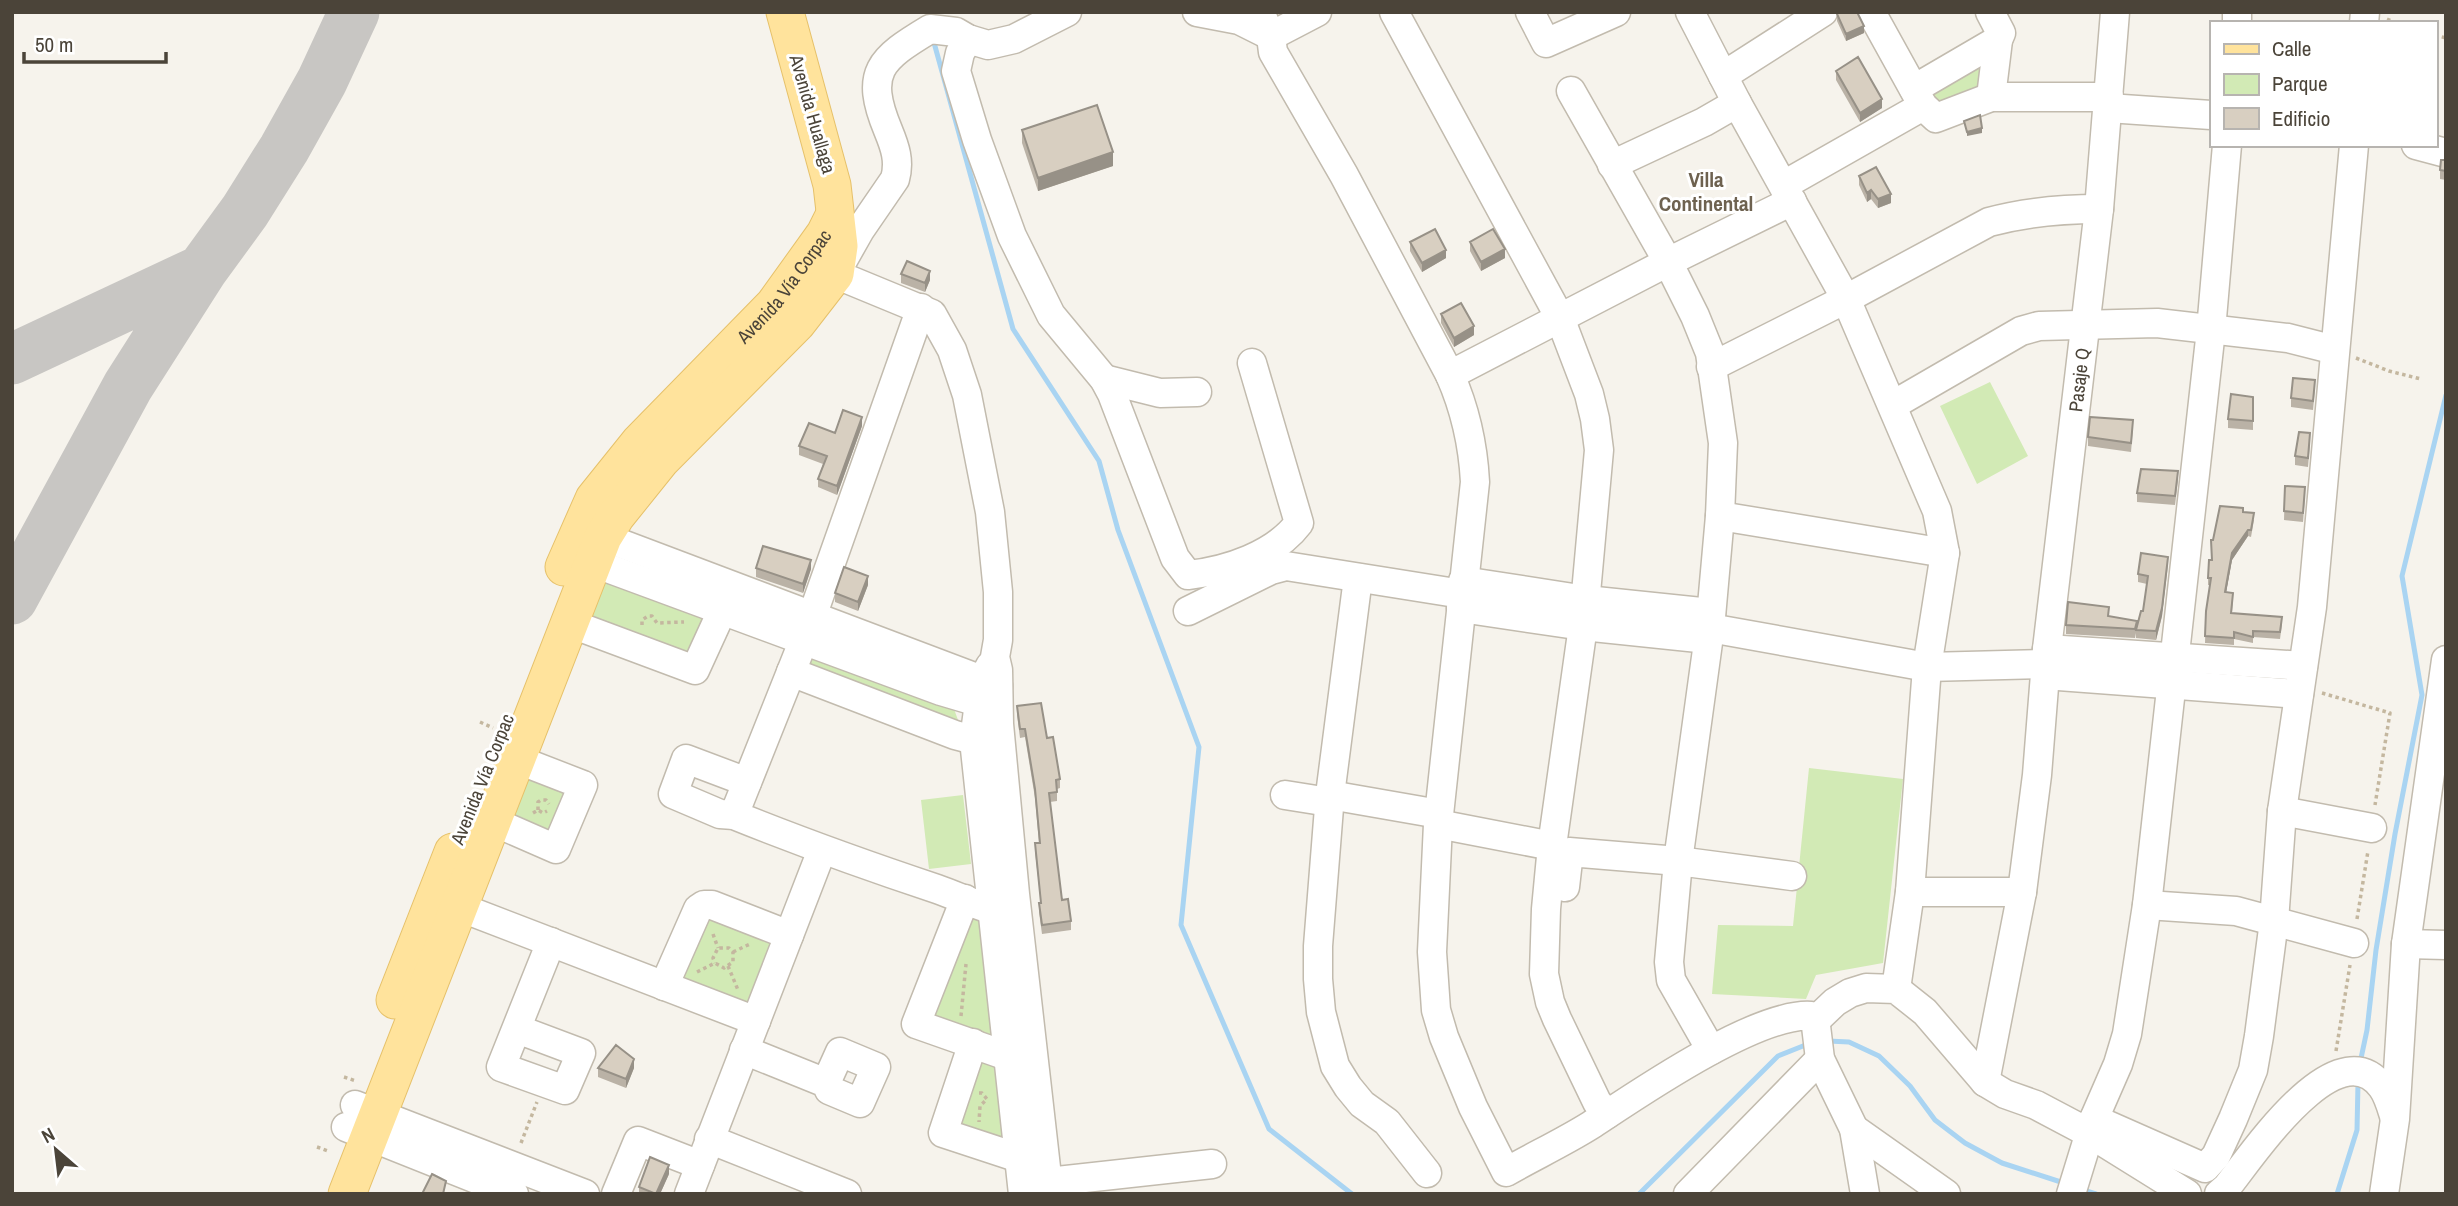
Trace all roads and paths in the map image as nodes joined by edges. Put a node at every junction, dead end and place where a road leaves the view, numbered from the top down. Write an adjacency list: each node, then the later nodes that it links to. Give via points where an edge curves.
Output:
1 (785, 12): 31 (main road, Avenida Huallaga, via 832,185)
2 (1067, 12): 14 (street, via 1001,43 988,45)
3 (1197, 12): 13 (street)
4 (1317, 12): 13 (street)
5 (1394, 12): 36 (street)
6 (1530, 12): 7 (street, via 1546,43)
7 (1616, 12)
8 (1690, 12): 16 (street)
9 (1823, 12): 16 (street)
10 (1871, 12): 19 (street)
11 (1990, 12): 15 (street, via 2000,28)
12 (2115, 12): 21 (street, Pasaje Q)
13 (1266, 24): 42 (street, via 1273,52)
14 (968, 39): 29 (street, via 956,32 930,29 890,55 883,65 876,92 898,160 895,178); 43 (street, via 956,71 1012,236 1051,315)
15 (1998, 40): 18 (street); 19 (street)
16 (1723, 76): 20 (street)
17 (1571, 91): 27 (street)
18 (1991, 97): 19 (street, via 1936,118); 21 (street)
19 (1919, 98): 28 (street)
20 (1737, 103): 27 (street); 28 (street)
21 (2108, 103): 22 (street); 30 (street, Pasaje Q)
22 (2210, 115)
23 (2227, 147): 38 (street)
24 (2354, 147): 39 (street)
25 (2424, 147): 26 (street)
26 (2446, 153)
27 (1612, 166): 32 (street)
28 (1788, 193): 32 (street); 34 (street)
29 (879, 203): 31 (street, via 849,218); 33 (street, via 860,230)
30 (2099, 209): 34 (street, via 2056,209 1989,222); 37 (street, Pasaje Q)
31 (834, 216): 33 (main road, Avenida Vía Corpac, via 825,234)
32 (1668, 262): 36 (street); 41 (street, via 1695,316)
33 (822, 266): 35 (street); 48 (main road, Avenida Vía Corpac, via 797,323 661,460)
34 (1846, 299): 41 (street); 46 (street)
35 (921, 308): 59 (street); 66 (street, via 932,314 952,350 979,450 998,592 998,640)
36 (1560, 318): 42 (street); 54 (street, via 1589,394 1599,450)
37 (2083, 325): 38 (street, via 2157,323); 46 (street, via 2021,331); 61 (street, Pasaje Q)
38 (2211, 330): 39 (street, via 2288,338); 64 (street)
39 (2335, 349): 44 (path); 65 (street)
40 (1252, 363): 43 (street, via 1299,523 1290,536 1209,573 1188,575 1175,558)
41 (1711, 367): 47 (street, via 1723,443)
42 (1450, 375): 51 (street, via 1464,406 1474,455)
43 (1104, 379): 45 (street, via 1160,393)
44 (2421, 379)
45 (1196, 392)
46 (1893, 405): 49 (street, via 1937,511)
47 (1720, 516): 49 (street); 56 (street)
48 (586, 545): 52 (street); 55 (main road, Avenida Vía Corpac); 59 (street); 88 (main road, Avenida Vía Corpac)
49 (1945, 553): 62 (street)
50 (1358, 578): 51 (street); 53 (street, via 1286,566); 75 (street)
51 (1462, 595): 54 (street); 78 (street)
52 (722, 611): 55 (street, via 695,670); 59 (street)
53 (1188, 611)
54 (1585, 613): 56 (street); 81 (street)
55 (569, 623): 72 (main road, Avenida Vía Corpac)
56 (1710, 627): 62 (street); 83 (street)
57 (655, 628): 58 (path, via 656,619 648,615 642,620)
58 (644, 629)
59 (807, 629): 63 (street); 66 (street)
60 (2446, 660): 68 (street)
61 (2046, 663): 62 (street); 64 (street); 86 (street, Pasaje Q)
62 (1927, 667): 85 (street)
63 (791, 671): 71 (street); 73 (street)
64 (2172, 672): 65 (street); 89 (street)
65 (2301, 682): 76 (street); 80 (path, via 2390,713)
66 (990, 686): 71 (street); 90 (street)
67 (1588, 700): 81 (street)
68 (2442, 717): 95 (street)
69 (480, 722): 70 (path)
70 (493, 727)
71 (974, 740): 90 (street)
72 (516, 759): 79 (main road, Avenida Vía Corpac); 79 (street, via 583,785 556,849)
73 (747, 782): 77 (street); 77 (street, via 686,759 673,794 720,814)
74 (1284, 795): 75 (street)
75 (1330, 798): 78 (street); 129 (street, via 1318,968 1321,1013 1335,1066 1348,1087 1387,1122)
76 (2282, 811): 80 (street); 91 (street)
77 (734, 815): 82 (street)
78 (1438, 819): 81 (street); 119 (street, via 1433,952 1436,1010 1456,1068 1506,1171)
79 (492, 821): 88 (main road, Avenida Vía Corpac)
80 (2372, 828): 94 (path)
81 (1561, 849): 83 (street); 119 (street, via 1546,909 1546,988)
82 (822, 850): 87 (street); 92 (street)
83 (1678, 861): 84 (street); 112 (street, via 1671,980)
84 (1792, 876)
85 (1910, 892): 86 (street); 105 (street)
86 (2022, 892): 117 (street, Pasaje Q)
87 (965, 898): 90 (street); 110 (street, via 916,1024)
88 (447, 903): 93 (street); 120 (main road, Avenida Vía Corpac)
89 (2147, 905): 91 (street, via 2236,911); 123 (street, via 2127,1034)
90 (1005, 913): 113 (street); 132 (street)
91 (2274, 920): 94 (street); 123 (street, via 2253,1070 2211,1163 2205,1168)
92 (789, 935): 104 (street, via 704,905 698,909); 107 (street)
93 (551, 942): 104 (street); 109 (street)
94 (2354, 943): 115 (path)
95 (2406, 944): 96 (street); 121 (street)
96 (2446, 945)
97 (967, 952): 102 (path)
98 (715, 963): 99 (path); 99 (path, via 714,952 729,948 734,957); 101 (path)
99 (728, 967): 106 (path)
100 (955, 972): 102 (path)
101 (693, 973)
102 (965, 975): 103 (path); 110 (path)
103 (976, 979)
104 (664, 986): 107 (street)
105 (1896, 989): 108 (street, via 1866,988 1850,993); 117 (street, via 1925,1013)
106 (738, 992)
107 (756, 1021): 111 (street)
108 (1815, 1023): 112 (street, via 1811,1016 1798,1015); 114 (street)
109 (517, 1029): 116 (street, via 501,1067); 116 (street, via 581,1053 565,1090)
110 (967, 1032): 113 (street); 126 (street, via 943,1133)
111 (744, 1050): 118 (street); 124 (street)
112 (1711, 1050): 119 (street)
113 (1007, 1056): 126 (street)
114 (1820, 1059): 122 (street); 131 (street)
115 (2331, 1077): 121 (street, via 2358,1071 2370,1074 2387,1095); 144 (street, via 2295,1104)
116 (544, 1082): 125 (path)
117 (1985, 1082): 123 (street)
118 (825, 1083)
119 (1606, 1114)
120 (349, 1117): 133 (main road, Avenida Vía Corpac); 134 (main road, Avenida Vía Corpac); 135 (street); 136 (street)
121 (2395, 1119): 145 (street)
122 (1854, 1129): 140 (street); 141 (street)
123 (2090, 1131): 142 (street); 143 (street)
124 (709, 1139): 128 (street); 130 (street)
125 (517, 1152)
126 (1020, 1158): 132 (street)
127 (1212, 1164): 132 (street)
128 (700, 1165): 137 (street, via 638,1140); 138 (street)
129 (1427, 1173)
130 (793, 1184): 139 (street)
131 (1703, 1187)
132 (1040, 1190)
133 (320, 1194)
134 (347, 1194)
135 (514, 1194)
136 (586, 1194)
137 (616, 1194)
138 (689, 1194)
139 (847, 1194)
140 (1865, 1194)
141 (1946, 1194)
142 (2071, 1194)
143 (2187, 1194)
144 (2219, 1194)
145 (2384, 1194)

